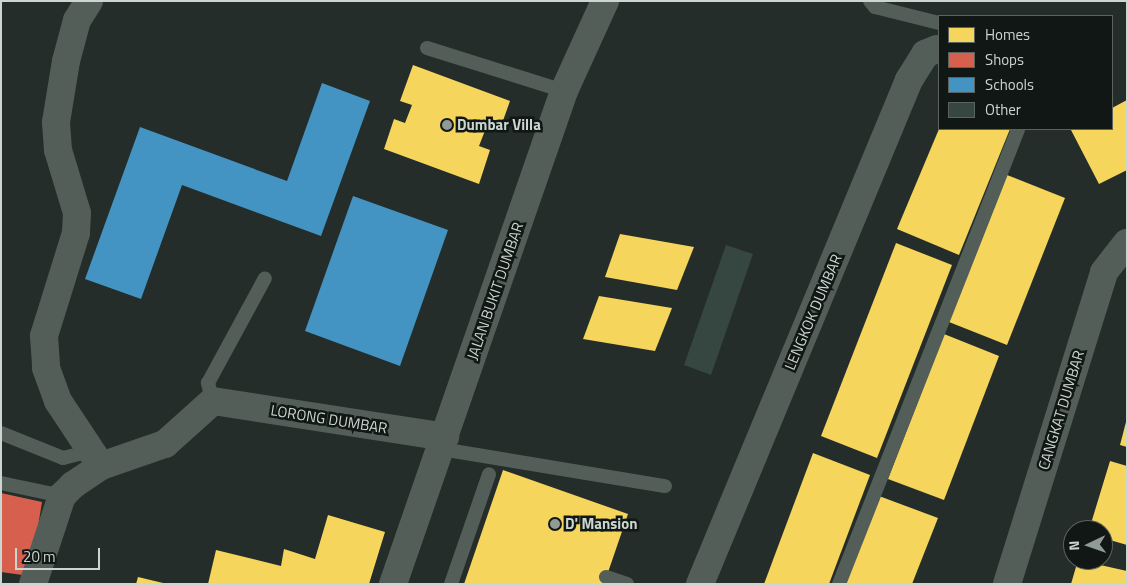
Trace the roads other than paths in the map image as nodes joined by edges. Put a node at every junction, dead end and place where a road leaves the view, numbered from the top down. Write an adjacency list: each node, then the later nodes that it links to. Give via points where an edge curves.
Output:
1 (89, 1): 13 (street, via 71,45 56,122 58,150 77,213 76,233 44,336 46,368 58,401)
2 (605, 1): 6 (street, JALAN BUKIT DUMBAR)
3 (870, 1): 4 (lane)
4 (938, 40): 23 (street, LENGKOK DUMBAR, via 909,80)
5 (426, 48): 6 (lane)
6 (564, 91): 12 (street, JALAN BUKIT DUMBAR)
7 (1018, 130): 24 (lane)
8 (1127, 243): 25 (street, CANGKAT DUMBAR, via 1104,272)
9 (265, 278): 10 (lane, via 208,383)
10 (214, 401): 12 (street, LORONG DUMBAR); 13 (street, via 165,444)
11 (1, 434): 13 (lane, via 63,458)
12 (443, 443): 16 (lane); 20 (street, JALAN BUKIT DUMBAR)
13 (96, 459): 17 (street)
14 (489, 474): 21 (lane, via 476,531)
15 (1, 483): 17 (lane)
16 (665, 486)
17 (62, 496): 19 (street)
18 (606, 577): 22 (lane)
19 (33, 584)
20 (393, 584)
21 (450, 584)
22 (627, 584)
23 (700, 584)
24 (839, 584)
25 (1007, 584)

